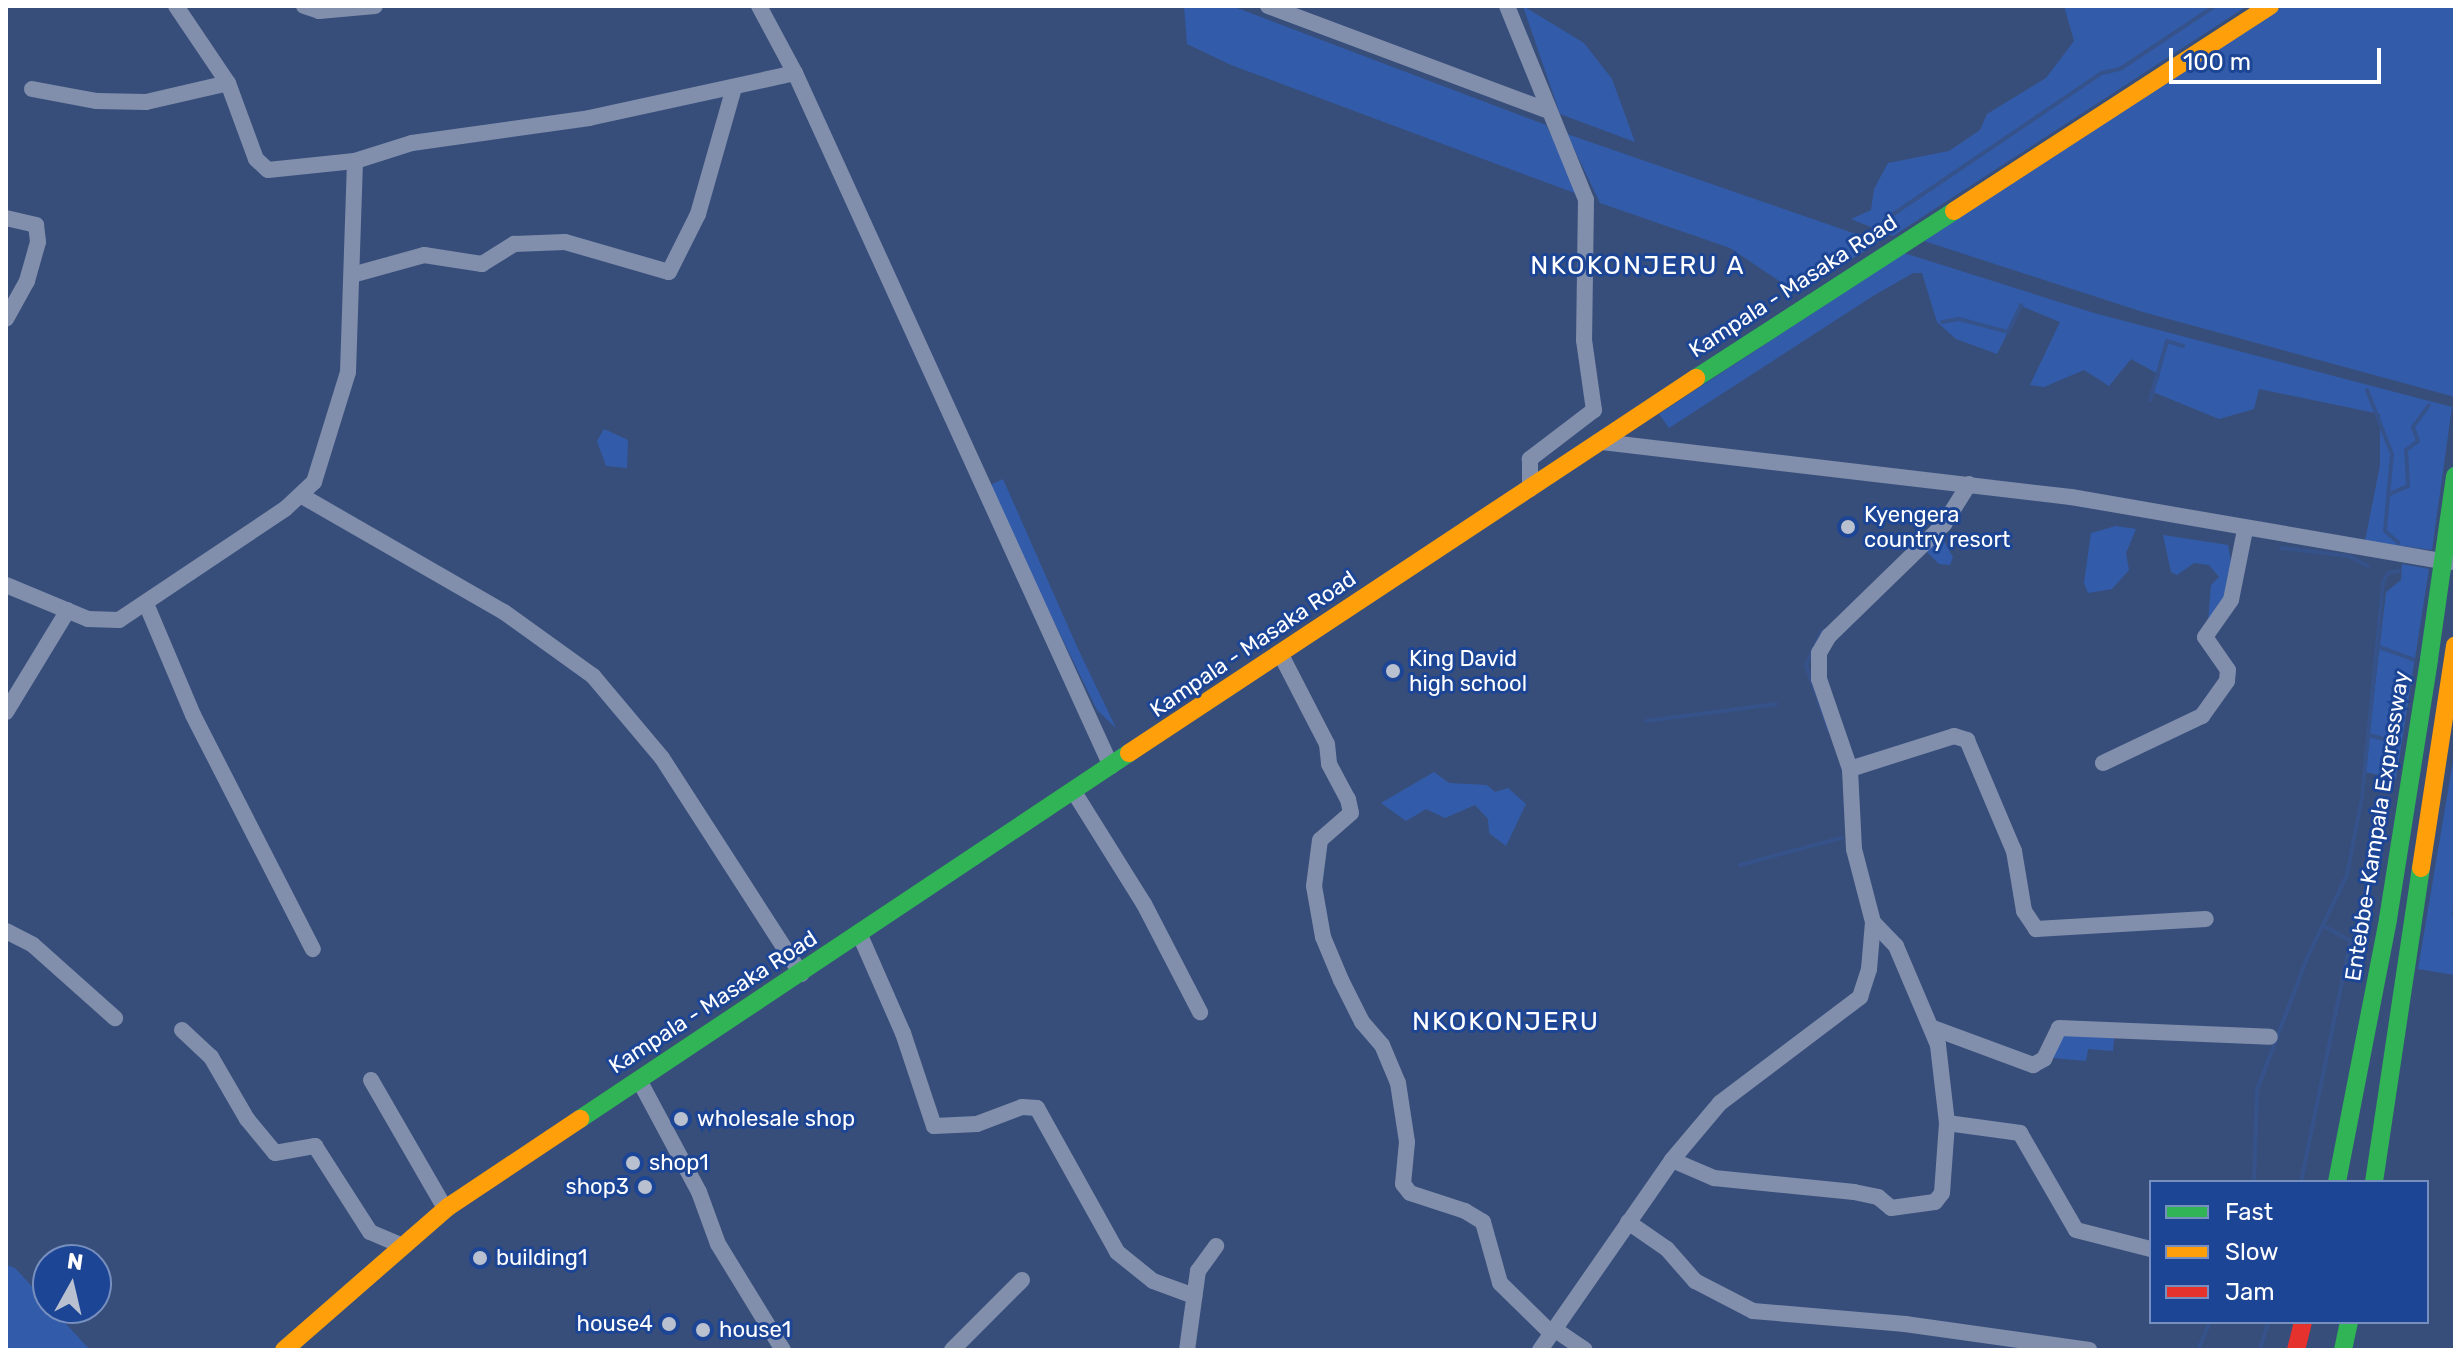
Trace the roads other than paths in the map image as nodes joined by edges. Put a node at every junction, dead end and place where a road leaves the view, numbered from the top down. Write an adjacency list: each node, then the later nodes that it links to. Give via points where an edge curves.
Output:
1 (176, 6): 9 (street)
2 (304, 6): 3 (street, via 330,11)
3 (375, 6)
4 (759, 6): 8 (street)
5 (1268, 6): 12 (street)
6 (1507, 6): 12 (street)
7 (2270, 6): 17 (highway, Kampala - Masaka Road)
8 (795, 73): 10 (street); 31 (street)
9 (228, 83): 11 (street, via 146,102 97,101); 13 (street, via 256,159 268,170)
10 (734, 88): 13 (street, via 589,118 412,143); 15 (street, via 698,214 669,272 565,242 514,244 482,264 424,255)
11 (32, 89)
12 (1549, 111): 20 (street, via 1586,200 1584,340 1594,410 1530,459)
13 (355, 161): 15 (street)
14 (6, 218): 16 (street, via 36,225 38,242 27,281)
15 (352, 275): 21 (street, via 344,397 321,471)
16 (6, 319)
17 (1599, 441): 19 (street); 20 (highway, Kampala - Masaka Road)
18 (2455, 476): 50 (highway, Entebbe–Kampala Expressway, bridge, via 2388,919)
19 (1969, 484): 22 (street, via 2115,504); 32 (street, via 1944,524 1829,636 1819,653 1819,679)
20 (1530, 491): 27 (highway, Kampala - Masaka Road)
21 (302, 496): 25 (street); 40 (street, via 504,612 593,676 641,727)
22 (2245, 530): 23 (street); 30 (street, via 2231,600 2205,637 2228,670 2227,681 2202,716)
23 (2455, 563)
24 (6, 585): 26 (street)
25 (147, 606): 26 (street, via 102,621); 39 (street, via 193,715)
26 (68, 610): 29 (street)
27 (1285, 652): 31 (highway, Kampala - Masaka Road); 38 (street, via 1334,740 1332,753 1358,807 1357,815 1324,843 1321,858 1319,891); 61 (street, via 1348,799 1351,813 1320,840 1314,886 1323,937 1341,980 1362,1022 1382,1045 1398,1083 1407,1142 1403,1184 1410,1193 1483,1222 1500,1283)
28 (2454, 653): 51 (highway)
29 (6, 712)
30 (2103, 763)
31 (1111, 766): 33 (highway, Kampala - Masaka Road)
32 (1850, 769): 34 (street, via 1954,736 1967,740 2014,851 2024,911 2036,929); 35 (street, via 1854,849)
33 (1074, 792): 37 (highway, Kampala - Masaka Road); 41 (street, via 1144,904)
34 (2206, 919)
35 (1873, 922): 43 (street, via 1896,946); 49 (street, via 1869,969 1860,997 1720,1103)
36 (6, 931): 42 (street, via 33,945)
37 (859, 933): 40 (highway, Kampala - Masaka Road); 58 (street, via 900,1023 934,1126 977,1124 1022,1107 1037,1108 1117,1252 1153,1281)
38 (1333, 939)
39 (313, 949)
40 (801, 974): 47 (highway, Kampala - Masaka Road)
41 (1200, 1012)
42 (115, 1018)
43 (1933, 1028): 45 (street, via 2033,1065 2044,1059 2059,1028); 48 (street)
44 (182, 1030): 54 (street, via 211,1057 247,1119 275,1153 315,1146 370,1232)
45 (2270, 1037)
46 (371, 1080): 52 (street)
47 (639, 1080): 52 (highway, Kampala - Masaka Road); 63 (street, via 690,1173 718,1244)
48 (1947, 1123): 49 (street, via 1942,1193 1935,1202 1897,1209 1878,1197 1854,1192 1714,1178); 56 (street, via 2020,1133 2076,1230)
49 (1672, 1160): 53 (street)
50 (2337, 1180)
51 (2374, 1180)
52 (446, 1210): 54 (highway, Kampala - Masaka Road)
53 (1628, 1222): 61 (street); 68 (street, via 1667,1249 1695,1281 1753,1311 1905,1324)
54 (401, 1245): 62 (highway, Kampala - Masaka Road)
55 (1216, 1246): 58 (street, via 1201,1264)
56 (2149, 1248)
57 (1022, 1280): 64 (street)
58 (1194, 1296): 65 (street)
59 (2302, 1324): 69 (highway)
60 (2349, 1324): 70 (highway)
61 (1552, 1331): 66 (street); 67 (street)
62 (284, 1350)
63 (783, 1350)
64 (952, 1350)
65 (1187, 1350)
66 (1540, 1350)
67 (1585, 1350)
68 (2089, 1350)
69 (2296, 1350)
70 (2343, 1350)

